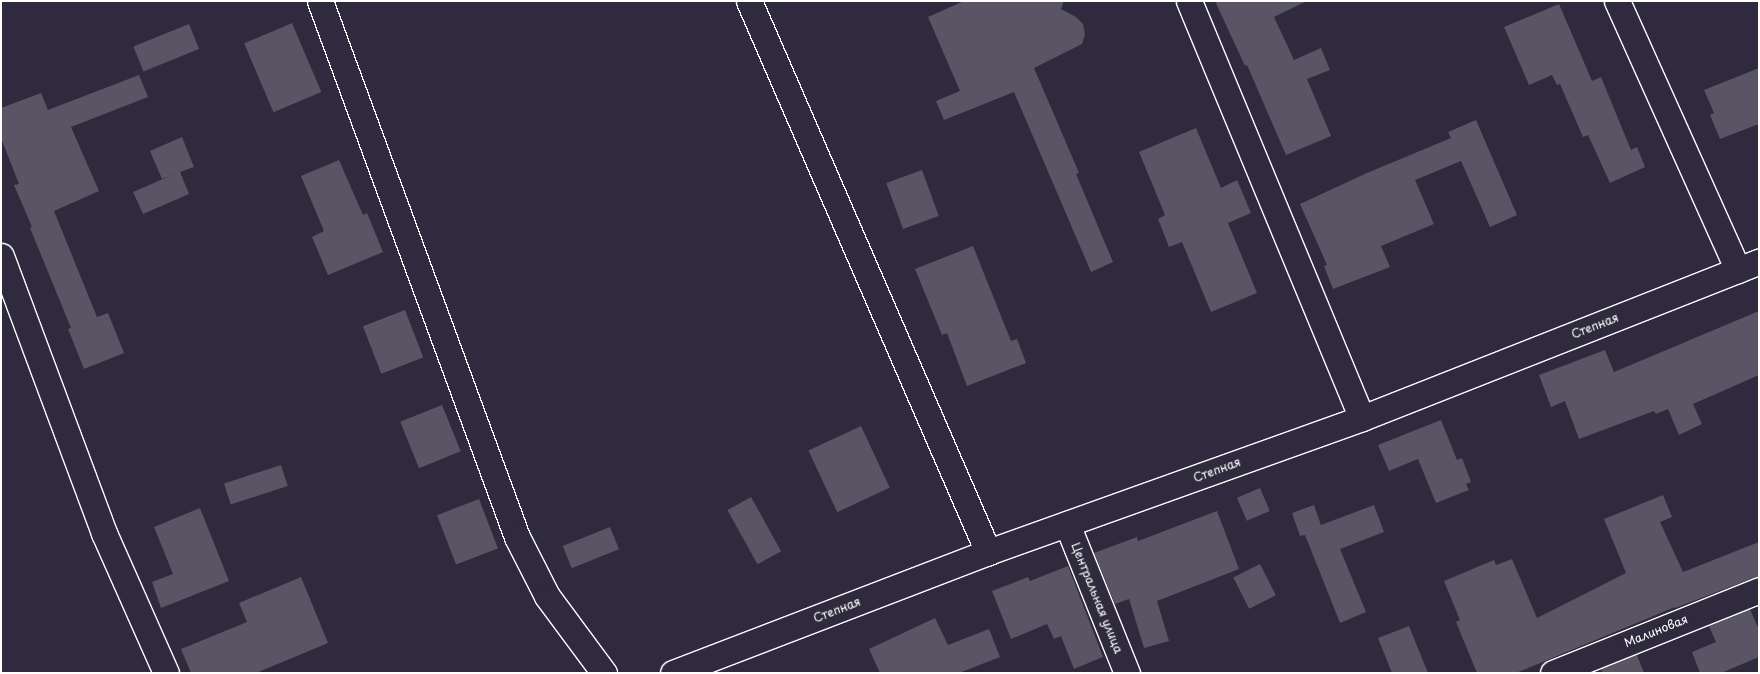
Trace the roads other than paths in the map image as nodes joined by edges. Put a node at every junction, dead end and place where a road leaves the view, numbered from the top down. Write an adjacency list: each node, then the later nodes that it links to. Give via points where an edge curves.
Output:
1 (320, 1): 12 (street, via 518,537 547,596)
2 (750, 1): 9 (street)
3 (1189, 1): 7 (street)
4 (1618, 1): 6 (street)
5 (1, 256): 11 (street, via 104,533)
6 (1748, 266): 7 (street, Степная)
7 (1362, 418): 8 (street, Степная)
8 (1067, 524): 9 (street, Степная); 14 (street, Центральная улица)
9 (988, 552): 13 (street, Степная)
10 (1759, 590): 15 (street, Малиновая)
11 (166, 673)
12 (604, 673)
13 (673, 673)
14 (1127, 673)
15 (1553, 673)

